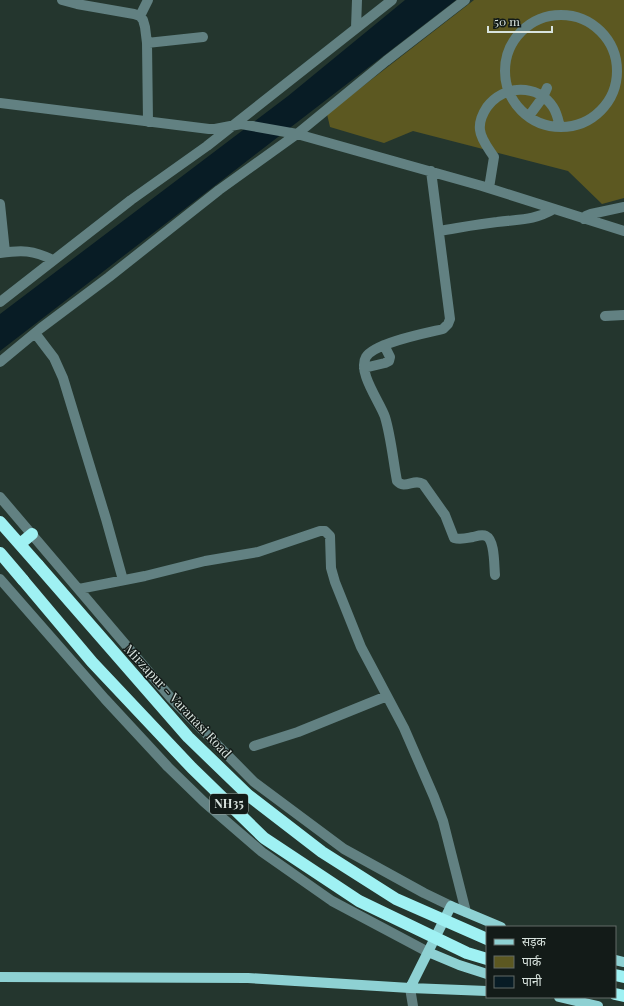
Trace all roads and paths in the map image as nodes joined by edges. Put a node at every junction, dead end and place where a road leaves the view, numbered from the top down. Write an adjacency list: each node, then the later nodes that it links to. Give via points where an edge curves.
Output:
1 (62, 0): 6 (street)
2 (148, 0): 6 (street)
3 (357, 0): 7 (street)
4 (392, 0): 7 (street)
5 (465, 0): 17 (street)
6 (140, 16): 9 (street, via 145,27)
7 (356, 28): 15 (street)
8 (203, 37): 9 (street)
9 (147, 43): 14 (street)
10 (509, 91): 11 (street); 13 (street); 16 (street, via 506,62 510,47 529,25 557,14 569,15 591,23 604,36 613,51 616,63 614,87 603,108 594,116 572,126); 19 (street, via 491,102 484,110 481,120 480,131 494,157)
11 (545, 92): 13 (street); 16 (street, via 558,116)
12 (0, 102): 14 (street)
13 (529, 116): 16 (street, via 549,126)
14 (148, 122): 15 (street, via 215,130)
15 (237, 124): 17 (street); 27 (street)
16 (560, 127)
17 (293, 134): 18 (street); 31 (street)
18 (431, 171): 19 (street); 24 (street)
19 (489, 188): 22 (street)
20 (0, 204): 26 (street)
21 (624, 207): 23 (street, via 591,214)
22 (554, 209): 23 (street); 24 (street, via 530,219)
23 (584, 220): 25 (street)
24 (438, 231): 32 (street, via 450,319 448,324 442,329)
25 (624, 232)
26 (2, 253): 27 (street, via 28,251 40,253)
27 (53, 260): 28 (street)
28 (0, 302)
29 (624, 315): 30 (street)
30 (605, 316)
31 (35, 333): 33 (street); 42 (street, via 54,358 63,378)
32 (384, 345): 34 (street, via 366,357); 34 (street, via 390,357 389,361)
33 (0, 362)
34 (364, 368): 40 (street, via 385,418 397,481 404,485 417,482 424,484 445,515 454,538 482,535 488,538 492,544)
35 (0, 496): 37 (street)
36 (0, 522): 38 (highway, Mirzapur - Varanasi Road / NH35)
37 (32, 534): 38 (highway); 43 (street)
38 (20, 544): 49 (highway, Mirzapur - Varanasi Road / NH35, bridge, via 188,737 248,795 322,852 396,899)
39 (1, 557): 51 (highway, NH35, bridge, via 118,690 192,768 264,838 358,901 467,953)
40 (495, 575)
41 (0, 579): 50 (street, via 168,767 204,802 262,852 332,900)
42 (123, 580): 43 (street); 44 (street, via 258,552 325,531 330,536 331,568 341,599 361,647)
43 (79, 589): 46 (street, via 171,698 254,782 344,849)
44 (387, 696): 45 (street, via 305,729); 47 (street, via 414,749 441,815)
45 (254, 746)
46 (451, 906): 47 (main road); 50 (main road)
47 (466, 912): 48 (main road)
48 (499, 926)
49 (486, 938)
50 (428, 952): 52 (main road); 54 (main road)
51 (486, 959)
52 (486, 974)
53 (0, 977): 54 (main road, via 248,978)
54 (410, 988): 55 (main road); 57 (street)
55 (486, 991)
56 (563, 998): 58 (main road)
57 (413, 1006)
58 (598, 1006)

